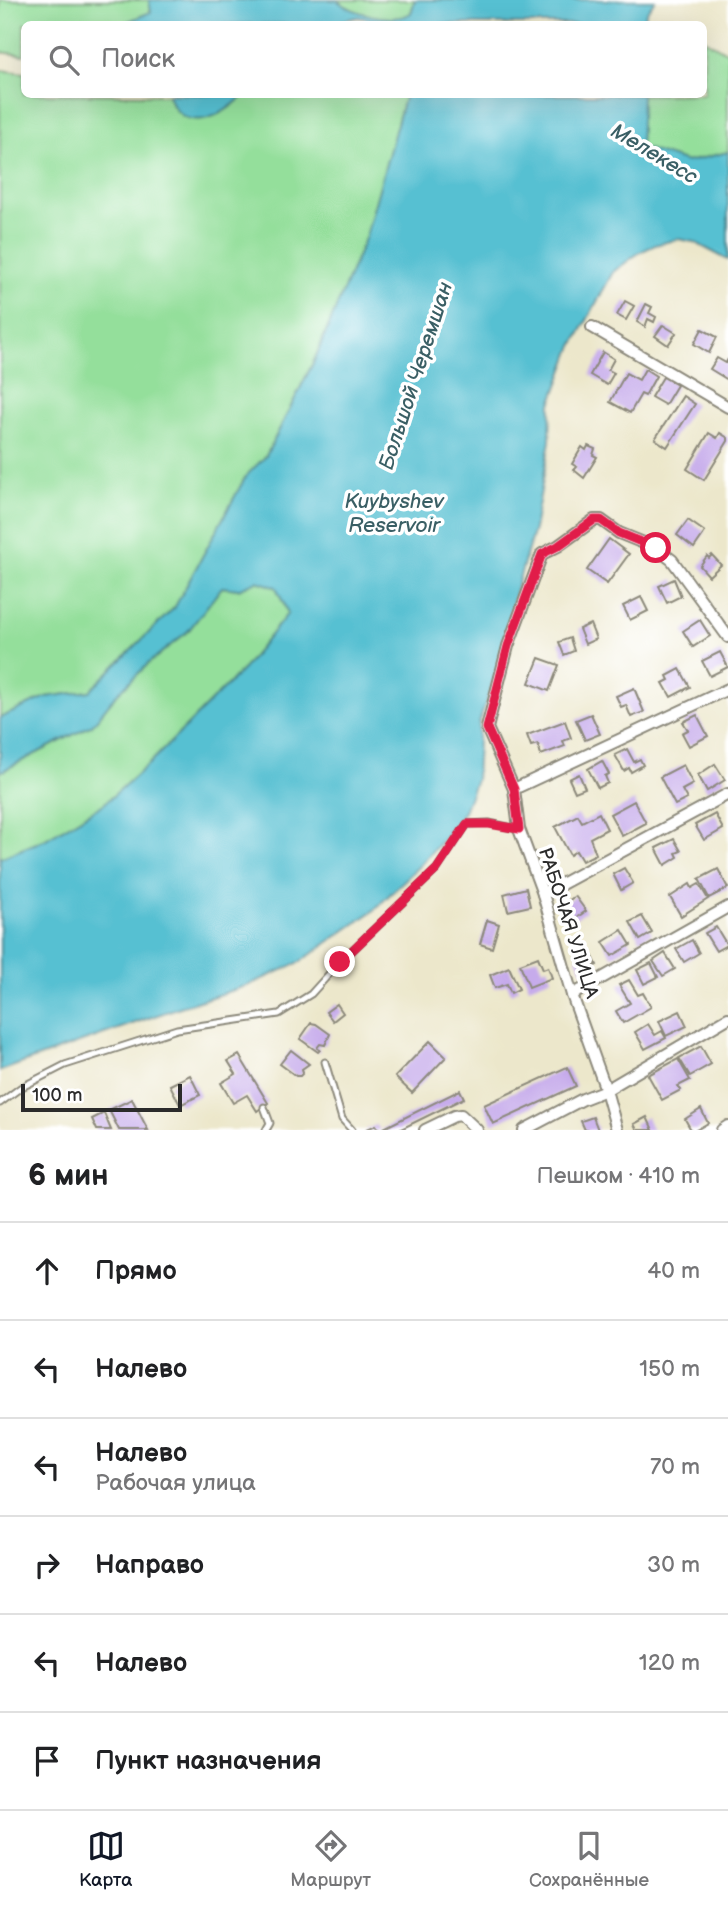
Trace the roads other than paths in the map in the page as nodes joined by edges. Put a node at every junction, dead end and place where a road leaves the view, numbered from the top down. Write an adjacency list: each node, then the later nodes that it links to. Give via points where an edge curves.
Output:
1 (592, 327): 2 (street)
2 (728, 407)
3 (728, 637): 5 (street, РАБОЧАЯ УЛИЦА, via 672,560 601,520 542,554 508,646 487,728)
4 (728, 689): 5 (street)
5 (514, 789): 7 (street, РАБОЧАЯ УЛИЦА)
6 (728, 794): 8 (street)
7 (519, 829): 8 (street, РАБОЧАЯ УЛИЦА); 14 (lane, via 467,824 437,869 311,994 279,1014 177,1029 65,1065)
8 (543, 894): 10 (street, РАБОЧАЯ УЛИЦА)
9 (728, 907): 10 (street)
10 (572, 995): 13 (street, РАБОЧАЯ УЛИЦА)
11 (728, 1018): 13 (street)
12 (325, 1062): 18 (lane, via 342,1119)
13 (606, 1090): 21 (street); 22 (street, РАБОЧАЯ УЛИЦА)
14 (0, 1103)
15 (264, 1107): 17 (lane, via 270,1123)
16 (728, 1126): 23 (street)
17 (266, 1130)
18 (352, 1130)
19 (425, 1130): 20 (street, via 461,1115)
20 (477, 1130)
21 (524, 1130)
22 (617, 1130)
23 (722, 1130)

